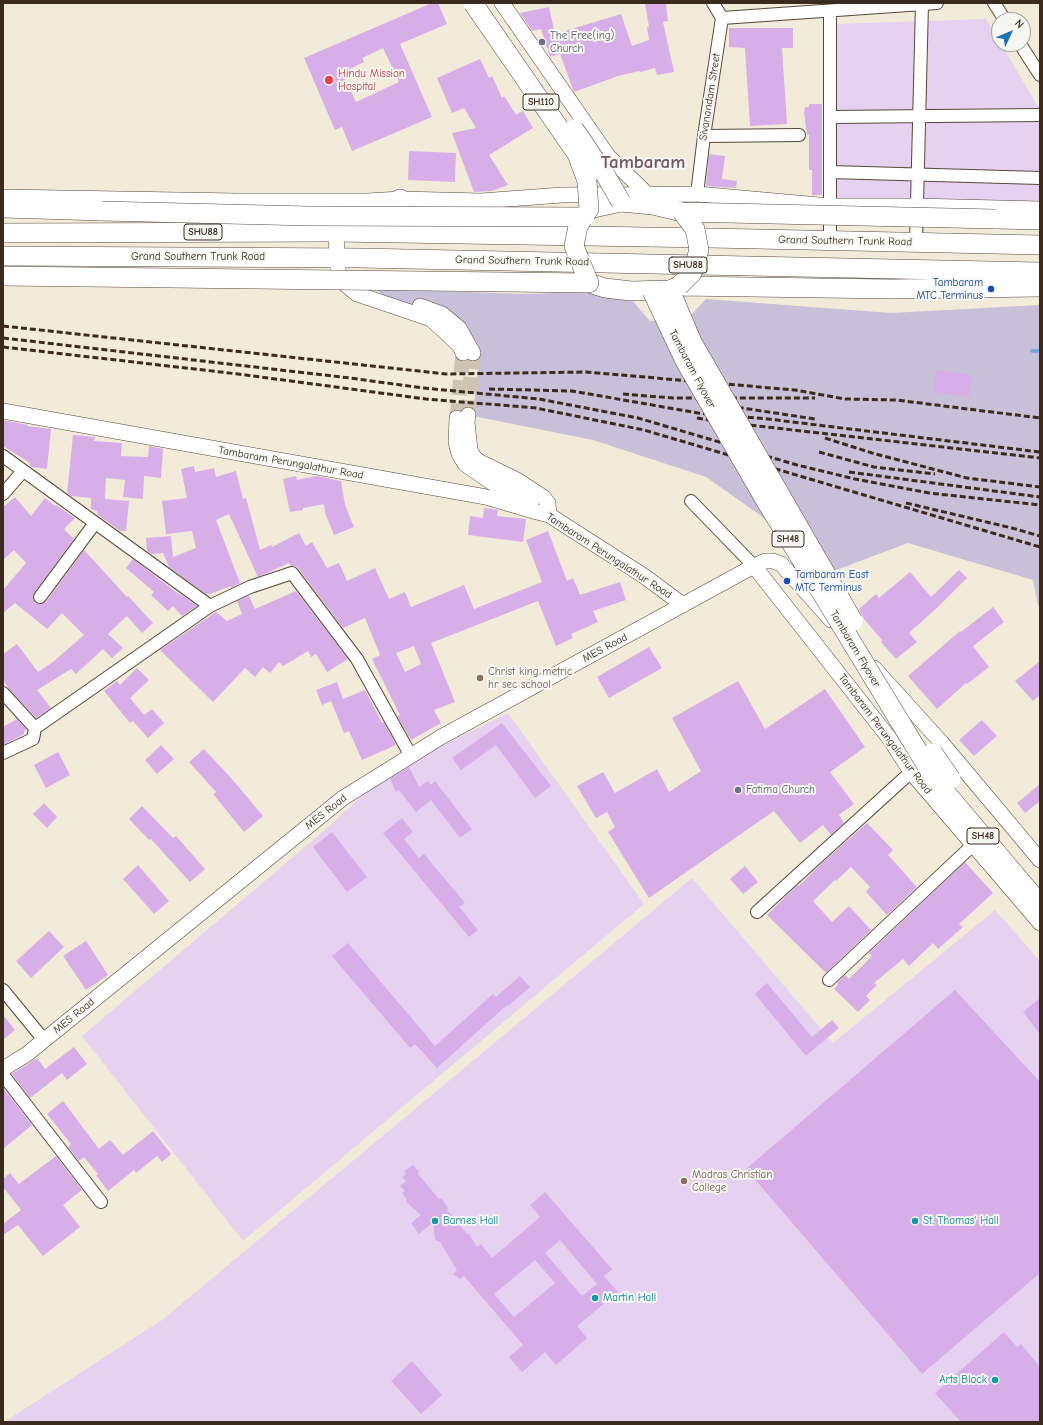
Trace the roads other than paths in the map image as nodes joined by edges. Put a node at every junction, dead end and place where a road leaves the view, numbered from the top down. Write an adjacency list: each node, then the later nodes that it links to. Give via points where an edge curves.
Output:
1 (473, 3): 32 (main road, SH110, bridge, via 577,154 586,181)
2 (487, 3): 26 (main road, SH110, bridge, via 591,153)
3 (502, 3): 23 (street, via 608,156)
4 (713, 3): 10 (street)
5 (937, 3): 7 (street)
6 (994, 3): 9 (street)
7 (922, 4): 8 (street); 14 (street)
8 (830, 11): 10 (street); 16 (street)
9 (1000, 12)
10 (722, 18): 18 (street, Sivanandam Street)
11 (1029, 52): 12 (street)
12 (1036, 59): 13 (street)
13 (1040, 75)
14 (918, 115): 15 (street); 16 (street); 20 (street)
15 (1040, 115)
16 (830, 117): 19 (street)
17 (800, 135): 18 (street)
18 (704, 136): 22 (street, Sivanandam Street)
19 (830, 172): 20 (street); 27 (street)
20 (917, 175): 21 (street); 28 (street)
21 (1040, 178)
22 (697, 194): 23 (street); 27 (street)
23 (648, 195): 25 (street, via 562,195 481,201)
24 (3, 197): 25 (street, via 252,201)
25 (400, 199): 36 (main road)
26 (621, 202): 31 (main road, via 653,205); 32 (main road)
27 (830, 206): 28 (street); 37 (street)
28 (916, 206): 30 (street); 38 (street)
29 (3, 208): 32 (main road, bridge, via 309,216)
30 (1040, 209)
31 (682, 212): 33 (main road, bridge); 47 (main road, bridge, via 695,229 699,250 692,273)
32 (587, 213): 45 (main road, bridge, via 578,226 574,246)
33 (1040, 220)
34 (336, 232): 35 (main road, Grand Southern Trunk Road / SHU88); 36 (main road, Grand Southern Trunk Road / SHU88); 41 (street)
35 (3, 233)
36 (403, 233): 37 (main road, Grand Southern Trunk Road / SHU88)
37 (830, 241): 38 (main road, Grand Southern Trunk Road / SHU88)
38 (916, 243): 39 (main road, Grand Southern Trunk Road / SHU88)
39 (1040, 246)
40 (3, 256): 41 (main road, Grand Southern Trunk Road / SHU88)
41 (337, 258): 42 (main road, Grand Southern Trunk Road / SHU88); 42 (street, via 340,279 357,294 431,319 468,353 459,328 442,314 368,289 364,285)
42 (360, 258): 43 (main road, Grand Southern Trunk Road / SHU88)
43 (1040, 272)
44 (3, 276): 45 (main road, bridge)
45 (589, 283): 47 (main road, via 631,292)
46 (1040, 287): 47 (main road)
47 (667, 289): 67 (main road, Tambaram Flyover / SH48, bridge, via 692,342 909,718 951,779)
48 (3, 411): 54 (street, Tambaram Perungalathur Road, via 486,498)
49 (463, 416): 54 (street, via 456,442 465,464 491,482 530,502)
50 (3, 456): 51 (street)
51 (23, 471): 52 (street); 55 (street)
52 (3, 494)
53 (691, 501): 56 (street)
54 (543, 513): 58 (street, Tambaram Perungalathur Road, via 644,576)
55 (95, 524): 57 (street); 59 (street)
56 (754, 566): 58 (street, Tambaram Perungalathur Road); 64 (street, Tambaram Perungalathur Road, via 890,739); 66 (street, via 773,560 781,564 941,742)
57 (40, 597)
58 (683, 605): 63 (street, MES Road, via 441,736)
59 (210, 606): 61 (street); 63 (street, via 250,587 292,573 357,658)
60 (3, 693): 61 (street)
61 (35, 728): 62 (street, via 33,739)
62 (3, 753)
63 (411, 756): 72 (street, MES Road, via 342,798)
64 (912, 772): 65 (street, Tambaram Perungalathur Road); 68 (street)
65 (974, 844): 69 (street, Tambaram Perungalathur Road); 70 (street)
66 (1040, 860)
67 (1037, 890)
68 (757, 912)
69 (1040, 923)
70 (829, 980)
71 (3, 990): 72 (street)
72 (44, 1040): 73 (street, MES Road)
73 (3, 1069)
74 (3, 1075): 75 (street)
75 (101, 1202)

